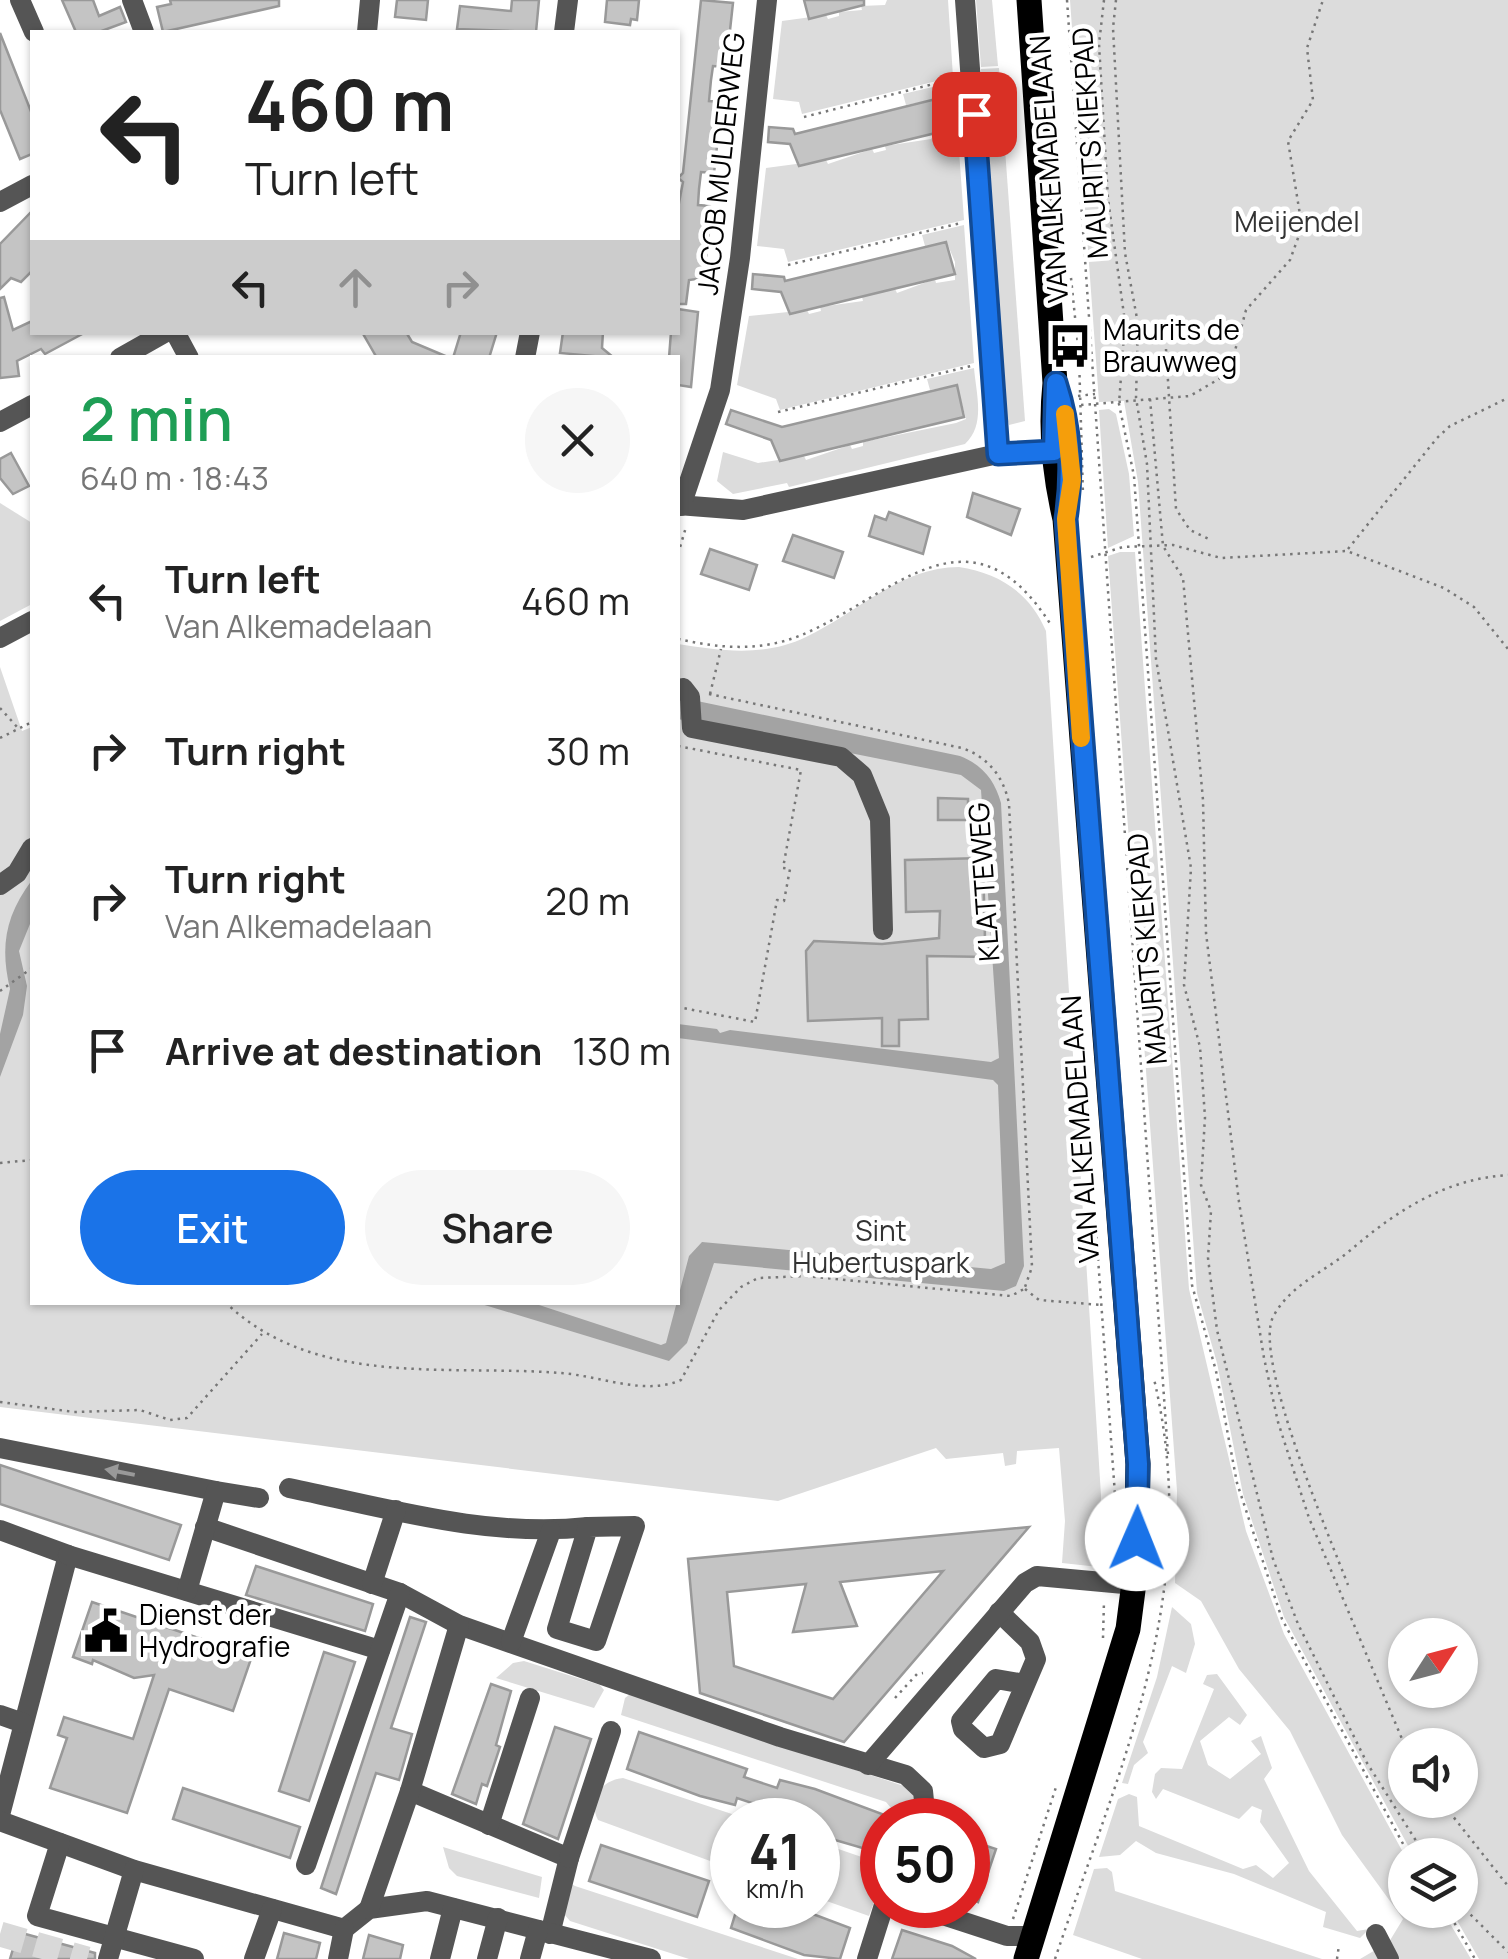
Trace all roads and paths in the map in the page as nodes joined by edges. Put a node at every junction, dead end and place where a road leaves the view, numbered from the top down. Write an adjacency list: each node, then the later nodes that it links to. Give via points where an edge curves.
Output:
1 (20, 0): 12 (street)
2 (370, 0): 14 (street)
3 (568, 0): 15 (street)
4 (768, 0): 39 (street, JACOB MULDERWEG, via 720,390)
5 (965, 0): 38 (street)
6 (1029, 0): 26 (main road, VAN ALKEMADELAAN)
7 (1067, 0): 34 (path, VAN ALKEMADELAAN)
8 (1104, 0): 31 (path, MAURITS KIEKPAD, via 1099,44 1108,199 1125,322)
9 (1116, 0): 27 (path, via 1123,216 1138,324)
10 (1323, 0): 28 (path, via 1307,48 1313,100 1288,141 1302,227 1297,244 1246,310 1229,373 1190,396)
11 (136, 2): 13 (street)
12 (33, 30)
13 (143, 30)
14 (368, 30)
15 (564, 30)
16 (956, 78): 17 (path)
17 (804, 116)
18 (30, 185): 19 (street)
19 (0, 202)
20 (968, 221): 21 (path)
21 (788, 265)
22 (161, 335): 24 (street)
23 (1166, 349): 28 (path)
24 (125, 355)
25 (977, 365): 35 (path)
26 (1056, 383): 37 (main road, VAN ALKEMADELAAN); 42 (main road, VAN ALKEMADELAAN, via 1069,434)
27 (1136, 398): 30 (path); 31 (path); 45 (path, via 1147,464)
28 (1168, 398): 30 (path); 43 (path, via 1176,509 1190,530)
29 (1508, 398): 48 (path, via 1437,438)
30 (1150, 399): 46 (path)
31 (1119, 404): 34 (path); 44 (path, MAURITS KIEKPAD, via 1134,476)
32 (1079, 405): 34 (path)
33 (30, 406): 36 (street)
34 (1096, 406): 49 (path, VAN ALKEMADELAAN)
35 (778, 412)
36 (0, 422)
37 (1054, 451): 38 (street); 42 (main road, VAN ALKEMADELAAN)
38 (998, 454): 40 (street, via 743,510)
39 (680, 503)
40 (680, 506)
41 (680, 509): 47 (path, via 686,527)
42 (1066, 519): 89 (main road, VAN ALKEMADELAAN, via 1138,1464)
43 (1208, 539)
44 (1138, 546): 45 (path); 49 (path); 113 (path, MAURITS KIEKPAD, via 1192,1285 1241,1499 1282,1619)
45 (1149, 546): 46 (path); 114 (path, via 1156,658 1190,868 1184,985 1200,1047 1202,1185 1210,1212 1217,1330 1272,1560 1367,1763)
46 (1163, 546): 48 (path, via 1221,558); 103 (path, via 1183,578 1203,800 1206,933 1251,1285 1273,1404 1309,1518)
47 (680, 547)
48 (1347, 551): 56 (path, via 1444,588 1474,607)
49 (1105, 554): 50 (path); 78 (path, VAN ALKEMADELAAN)
50 (1088, 558)
51 (30, 621): 53 (street)
52 (1054, 630): 55 (path, via 1013,581 945,563 914,570 800,636)
53 (0, 638)
54 (680, 639): 55 (path)
55 (722, 647): 57 (path)
56 (1508, 650)
57 (693, 692): 65 (street, via 692,728 841,757 862,775 880,819); 72 (path, KLATTEWEG, via 962,748 989,764 1002,782 1032,1248)
58 (0, 708): 60 (path)
59 (30, 723): 60 (path)
60 (20, 729): 61 (path)
61 (0, 738)
62 (680, 746): 68 (path, via 801,770 782,868 790,869 784,901 777,900 755,1022)
63 (30, 851): 64 (street)
64 (0, 885)
65 (884, 930)
66 (30, 969): 67 (path)
67 (0, 991)
68 (680, 1007)
69 (30, 1160): 70 (path)
70 (0, 1163)
71 (1508, 1174): 90 (path, via 1425,1195 1394,1212 1306,1280 1272,1318 1283,1410)
72 (1024, 1289): 74 (path, via 1039,1300); 75 (path, via 1011,1296 805,1276 758,1278 728,1298 681,1380 653,1388 594,1376 350,1361)
73 (230, 1305): 75 (path)
74 (1102, 1306)
75 (263, 1333): 76 (path, via 188,1418)
76 (0, 1402)
77 (0, 1448): 80 (street, one-way to 77)
78 (1168, 1471)
79 (289, 1488): 82 (street)
80 (216, 1492): 81 (street); 83 (street)
81 (259, 1498)
82 (396, 1510): 86 (street, via 476,1526); 88 (street)
83 (205, 1527): 88 (street); 91 (street)
84 (588, 1527): 84 (street, via 635,1526 596,1641 557,1629); 86 (street)
85 (0, 1530): 87 (street)
86 (550, 1531): 97 (street)
87 (68, 1555): 91 (street); 102 (street)
88 (372, 1584): 92 (street)
89 (1134, 1585): 94 (street, via 1037,1576); 132 (main road, VAN ALKEMADELAAN, via 1114,1683)
90 (1348, 1586)
91 (187, 1591): 98 (street)
92 (400, 1593): 95 (street); 98 (street)
93 (1104, 1599): 96 (path)
94 (998, 1612): 99 (street, via 1034,1648); 106 (street)
95 (458, 1625): 97 (street); 108 (street)
96 (1103, 1641)
97 (511, 1642): 106 (street)
98 (380, 1650): 117 (street)
99 (1025, 1684)
100 (530, 1698): 112 (street)
101 (0, 1715): 102 (street)
102 (24, 1722): 105 (street)
103 (1397, 1728)
104 (612, 1731): 116 (street)
105 (6, 1763): 110 (street)
106 (868, 1764): 109 (street, via 916,1780)
107 (1062, 1768): 132 (path)
108 (410, 1791): 112 (street); 122 (street)
109 (923, 1798)
110 (0, 1818): 115 (street)
111 (1454, 1818): 119 (path)
112 (489, 1825): 116 (street)
113 (1400, 1838)
114 (1413, 1838)
115 (60, 1843): 118 (street); 131 (street, via 38,1916)
116 (569, 1858): 129 (street)
117 (306, 1865)
118 (134, 1870): 120 (street); 131 (street)
119 (1508, 1886)
120 (272, 1908): 128 (street); 139 (street)
121 (453, 1908): 122 (street, via 427,1901); 123 (street); 141 (street)
122 (369, 1910): 128 (street)
123 (498, 1918): 129 (street); 142 (street)
124 (1478, 1922): 135 (path)
125 (877, 1928): 145 (street)
126 (977, 1928): 132 (street)
127 (1457, 1928): 148 (path)
128 (344, 1929): 140 (street)
129 (544, 1932): 134 (street); 143 (street)
130 (1376, 1934): 147 (street)
131 (115, 1936): 137 (street); 138 (street)
132 (1022, 1944)
133 (1340, 1944): 146 (path)
134 (572, 1950): 136 (street)
135 (1508, 1952)
136 (608, 1955): 144 (street)
137 (108, 1959)
138 (194, 1959)
139 (254, 1959)
140 (338, 1959)
141 (440, 1959)
142 (487, 1959)
143 (530, 1959)
144 (651, 1959)
145 (867, 1959)
146 (1337, 1959)
147 (1389, 1959)
148 (1476, 1959)

